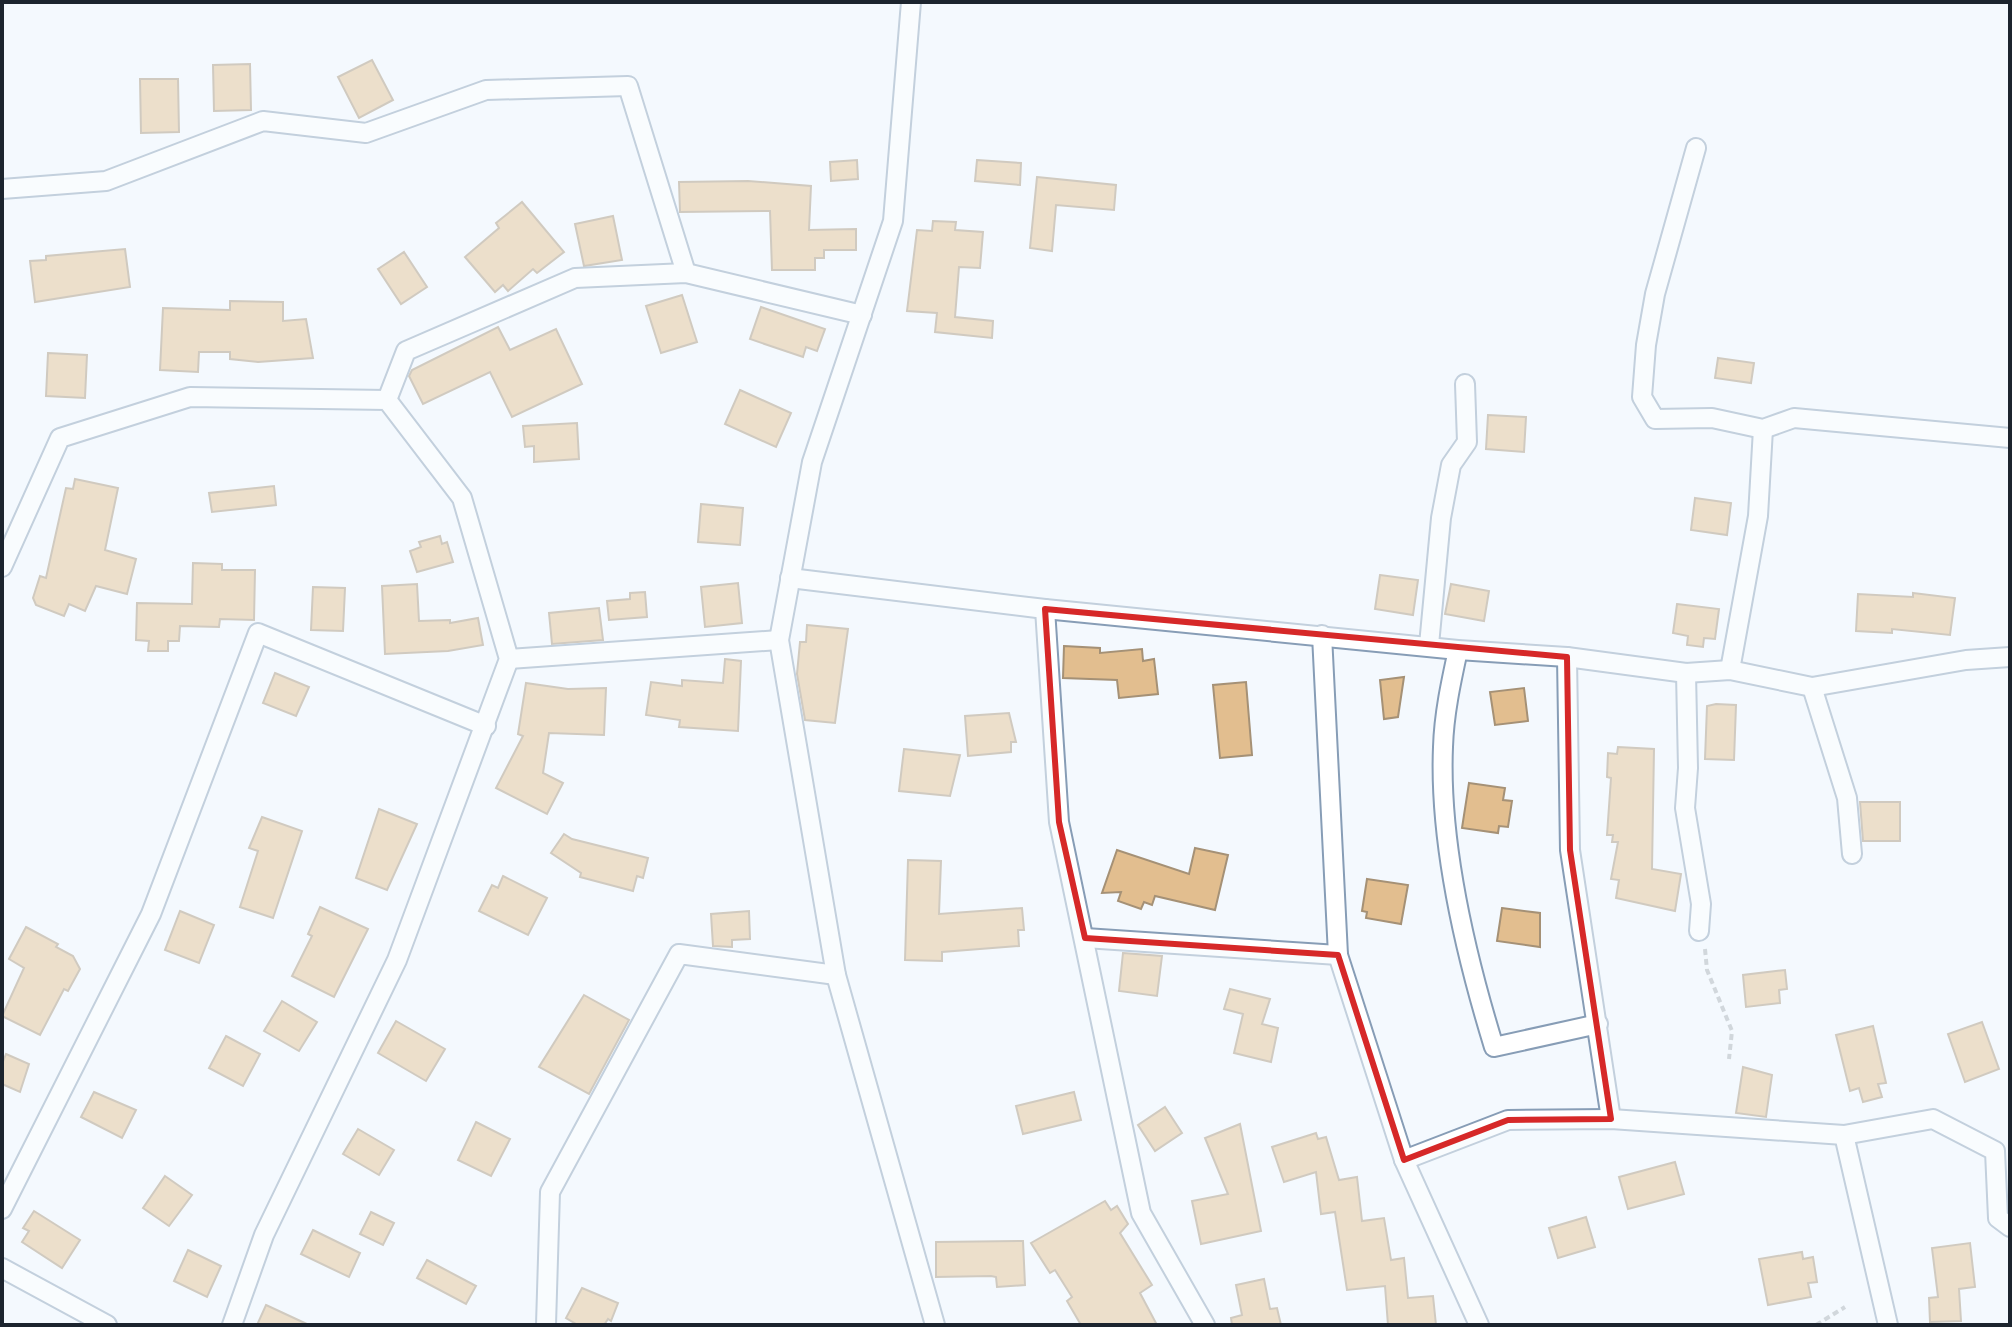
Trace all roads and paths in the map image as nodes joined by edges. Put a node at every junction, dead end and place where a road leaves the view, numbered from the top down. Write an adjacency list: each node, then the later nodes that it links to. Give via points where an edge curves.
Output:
1 (911, 2): 5 (street, via 893,221)
2 (1696, 148): 8 (street, via 1655,294 1642,397 1655,419 1712,418)
3 (2, 189): 4 (street, via 106,181 263,121 366,133 486,90 628,86)
4 (686, 273): 5 (street); 7 (street, via 575,278 406,351)
5 (862, 315): 11 (street, via 812,462)
6 (1465, 384): 15 (street, via 1467,442 1451,465 1441,518)
7 (387, 400): 10 (street, via 190,397 60,438); 19 (street, via 462,498)
8 (1763, 429): 9 (street, via 1794,418); 20 (street, via 1758,516)
9 (2010, 438)
10 (2, 567)
11 (790, 578): 12 (street); 14 (street)
12 (1045, 609): 13 (street); 26 (street, via 1059,822)
13 (1322, 635): 15 (street); 27 (street)
14 (779, 640): 19 (street); 28 (street)
15 (1429, 645): 16 (street)
16 (1458, 650): 17 (street); 29 (street, via 1447,701 1443,779 1466,956 1494,1047)
17 (1567, 657): 21 (street); 29 (street, via 1570,850)
18 (2010, 657): 22 (street)
19 (509, 659): 23 (street)
20 (1730, 670): 21 (street); 22 (street)
21 (1686, 673): 25 (street, via 1685,808 1701,904)
22 (1812, 687): 24 (street, via 1847,798)
23 (486, 726): 34 (street, via 258,633 151,914); 39 (street, via 397,960 264,1235)
24 (1852, 854)
25 (1699, 931): 30 (path, via 1707,970 1732,1031)
26 (1085, 938): 27 (street); 42 (street, via 1141,1213)
27 (1338, 955): 33 (street)
28 (836, 975): 40 (street, via 679,954 550,1192); 41 (street)
29 (1598, 1024): 31 (street)
30 (1729, 1059)
31 (1611, 1119): 32 (street); 33 (street, via 1508,1120)
32 (1844, 1135): 35 (street, via 1933,1119 1995,1151 1998,1218); 45 (street)
33 (1404, 1160): 43 (street)
34 (2, 1209)
35 (2010, 1227)
36 (2, 1268): 38 (street)
37 (1845, 1307): 44 (path)
38 (107, 1325)
39 (232, 1325)
40 (546, 1325)
41 (935, 1325)
42 (1205, 1325)
43 (1479, 1325)
44 (1816, 1325)
45 (1888, 1325)

